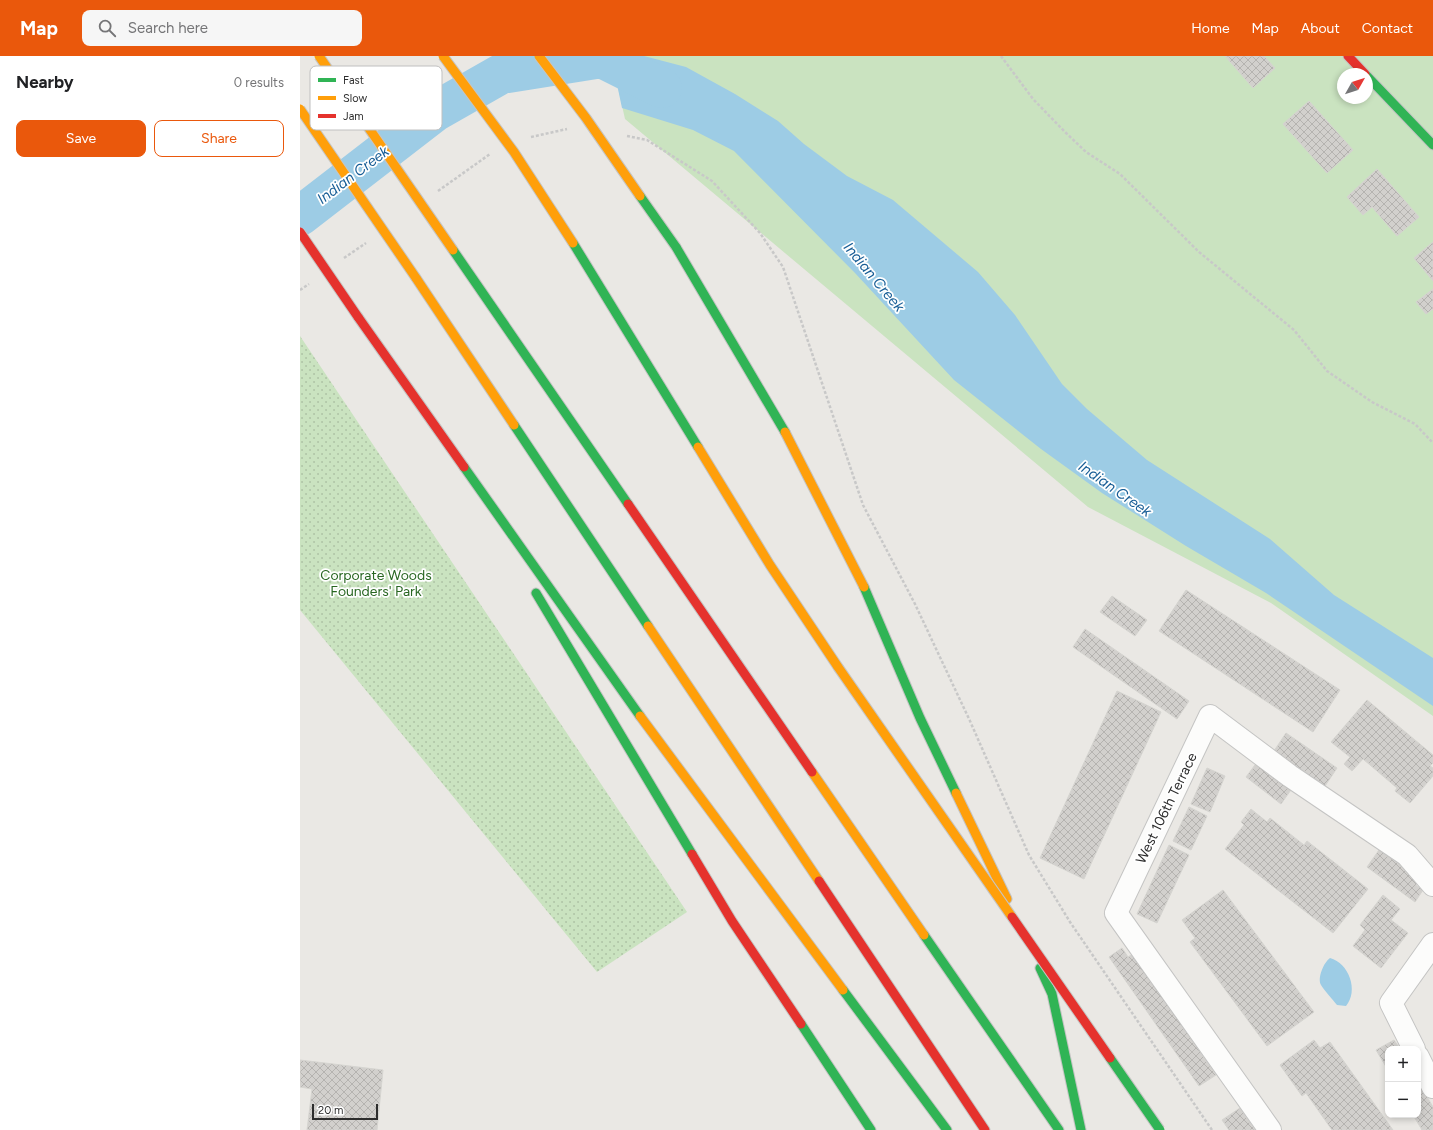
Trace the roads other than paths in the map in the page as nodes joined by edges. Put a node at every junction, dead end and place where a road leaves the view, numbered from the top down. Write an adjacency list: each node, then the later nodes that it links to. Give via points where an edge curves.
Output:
1 (319, 56): 5 (main road, bridge)
2 (443, 56): 27 (main road, bridge, via 514,152 573,243 770,565 838,667)
3 (539, 56): 26 (main road, bridge, via 586,118 676,247 768,401 815,490 872,603 920,718 1052,994)
4 (1348, 56): 6 (main road)
5 (326, 66)
6 (1359, 68)
7 (1373, 82): 12 (main road)
8 (300, 109): 9 (main road, bridge)
9 (310, 124)
10 (314, 130): 24 (main road, bridge)
11 (370, 130): 25 (main road, bridge)
12 (1433, 145)
13 (300, 232): 14 (main road, bridge)
14 (452, 451): 15 (main road); 23 (main road, via 628,700)
15 (509, 546)
16 (533, 587): 22 (main road, via 732,921)
17 (1433, 885): 28 (street, West 106th Terrace, via 1407,855 1290,776 1210,716 1116,913)
18 (1433, 944): 19 (street, via 1391,1003)
19 (1412, 1046)
20 (1421, 1063): 21 (street)
21 (1433, 1087)
22 (870, 1130)
23 (947, 1130)
24 (985, 1130)
25 (1059, 1130)
26 (1081, 1130)
27 (1160, 1130)
28 (1270, 1130)

